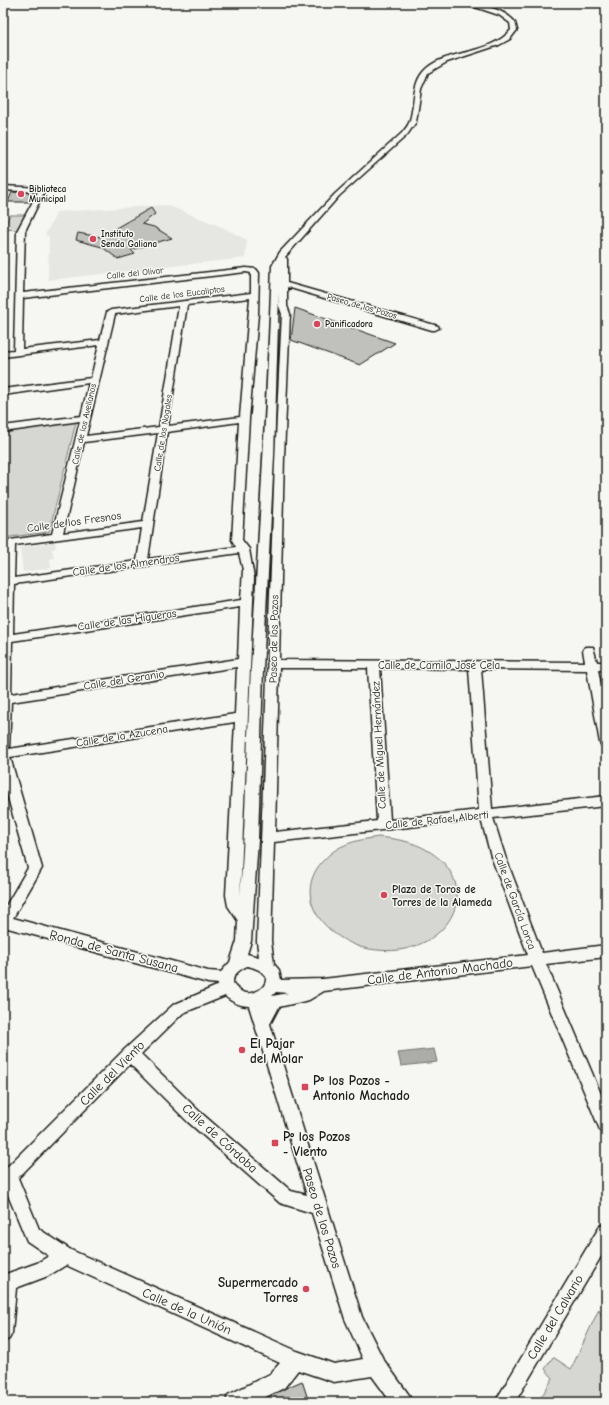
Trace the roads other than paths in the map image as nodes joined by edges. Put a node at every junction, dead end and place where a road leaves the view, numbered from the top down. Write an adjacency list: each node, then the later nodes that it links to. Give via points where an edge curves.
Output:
1 (466, 3): 3 (street, via 507,18 514,25 513,34 497,44 439,64 425,73 413,122 404,134 337,195)
2 (3, 188): 8 (street, via 42,190 21,231)
3 (287, 250): 11 (street, Paseo de los Pozos, via 283,263); 12 (street, Paseo de los Pozos, via 276,266 275,288 271,305)
4 (289, 270): 6 (street, Paseo de los Pozos)
5 (253, 271): 7 (street, Paseo de los Pozos); 8 (street, Calle del Olivar)
6 (288, 285): 11 (street, Paseo de los Pozos); 13 (street, Paseo de los Pozos)
7 (255, 295): 9 (street, Calle de los Eucaliptos); 12 (street, Paseo de los Pozos)
8 (20, 296): 15 (street)
9 (183, 304): 10 (street, Calle de los Eucaliptos); 22 (street, Calle de los Nogales)
10 (111, 312): 14 (street, Calle de los Avellanos)
11 (285, 312): 12 (street, via 284,317); 35 (street, Paseo de los Pozos)
12 (265, 313): 20 (street, Paseo de los Pozos); 51 (street, Paseo de los Pozos, via 269,472)
13 (435, 328)
14 (104, 342): 15 (street); 17 (street, Calle de los Avellanos)
15 (18, 353): 16 (street)
16 (3, 354)
17 (94, 380): 18 (street); 19 (street, Calle de los Avellanos)
18 (3, 392)
19 (85, 418): 21 (street); 23 (street, Calle de los Avellanos)
20 (244, 419): 22 (street); 27 (street, Paseo de los Pozos, via 237,540)
21 (3, 429)
22 (164, 429): 23 (street); 24 (street, Calle de los Nogales)
23 (80, 440): 25 (street, Calle de los Avellanos)
24 (148, 524): 25 (street, Calle de los Fresnos); 28 (street, Calle de los Nogales)
25 (57, 536): 26 (street, Calle de los Fresnos)
26 (6, 543): 29 (street)
27 (244, 549): 28 (street, Calle de los Almendros); 30 (street, Paseo de los Pozos, via 249,580)
28 (142, 563): 29 (street, Calle de los Almendros)
29 (8, 582): 31 (street)
30 (246, 603): 32 (street, Calle de las Higueras); 34 (street, Paseo de los Pozos)
31 (5, 617): 32 (street)
32 (7, 638): 38 (street)
33 (589, 650): 39 (street)
34 (244, 662): 41 (street, Calle del Geranio); 42 (street, Paseo de los Pozos)
35 (273, 664): 36 (street, Calle de Camilo José Cela); 50 (street, Paseo de los Pozos)
36 (374, 665): 37 (street, Calle de Camilo José Cela); 49 (street, Calle de Miguel Hernández)
37 (475, 665): 39 (street, Calle de Camilo José Cela); 48 (street, Calle de García Lorca)
38 (4, 666): 41 (street)
39 (592, 666): 40 (street, Calle de Camilo José Cela); 44 (street)
40 (606, 666)
41 (5, 699): 43 (street)
42 (242, 717): 46 (street, Calle de la Azucena); 51 (street, Paseo de los Pozos, via 233,895 235,906)
43 (3, 725): 45 (street)
44 (606, 743)
45 (3, 750)
46 (3, 755): 52 (street, via 35,868)
47 (606, 801): 48 (street, Calle de Rafael Alberti)
48 (486, 815): 49 (street, Calle de Rafael Alberti); 54 (street, Calle de García Lorca, via 498,856)
49 (384, 825): 50 (street, Calle de Rafael Alberti)
50 (268, 838): 56 (street, Paseo de los Pozos, via 264,941)
51 (246, 920): 55 (street, Paseo de los Pozos, via 244,942)
52 (4, 922): 57 (street, Ronda de Santa Susana)
53 (606, 951): 54 (street, Calle de Antonio Machado)
54 (537, 960): 58 (street, Calle de Antonio Machado); 63 (street, Calle de García Lorca)
55 (237, 963): 56 (street, via 258,960); 57 (street, via 229,970)
56 (267, 965): 59 (street, via 275,978)
57 (227, 983): 60 (street, via 234,995 244,999); 62 (street, Calle del Viento, via 178,1009)
58 (323, 985): 59 (street, Calle de Antonio Machado); 61 (street, via 304,996 274,1002)
59 (273, 986): 60 (street, via 269,992)
60 (255, 999): 61 (street, Paseo de los Pozos)
61 (262, 1025): 65 (street, Paseo de los Pozos)
62 (130, 1054): 64 (street, Calle del Viento); 65 (street, Calle de Córdoba, via 194,1117 286,1197)
63 (606, 1125)
64 (6, 1175): 67 (street, Calle del Viento, via 32,1235)
65 (319, 1207): 71 (street, Paseo de los Pozos, via 354,1319)
66 (606, 1232): 74 (street, Calle del Calvario)
67 (65, 1256): 68 (street, via 42,1270); 70 (street, Calle de la Unión)
68 (5, 1284): 69 (street)
69 (3, 1333)
70 (295, 1360): 71 (street, Calle de la Unión, via 334,1373); 72 (street, via 277,1381)
71 (376, 1366): 73 (street, Paseo de los Pozos)
72 (235, 1402)
73 (402, 1402)
74 (504, 1402)

